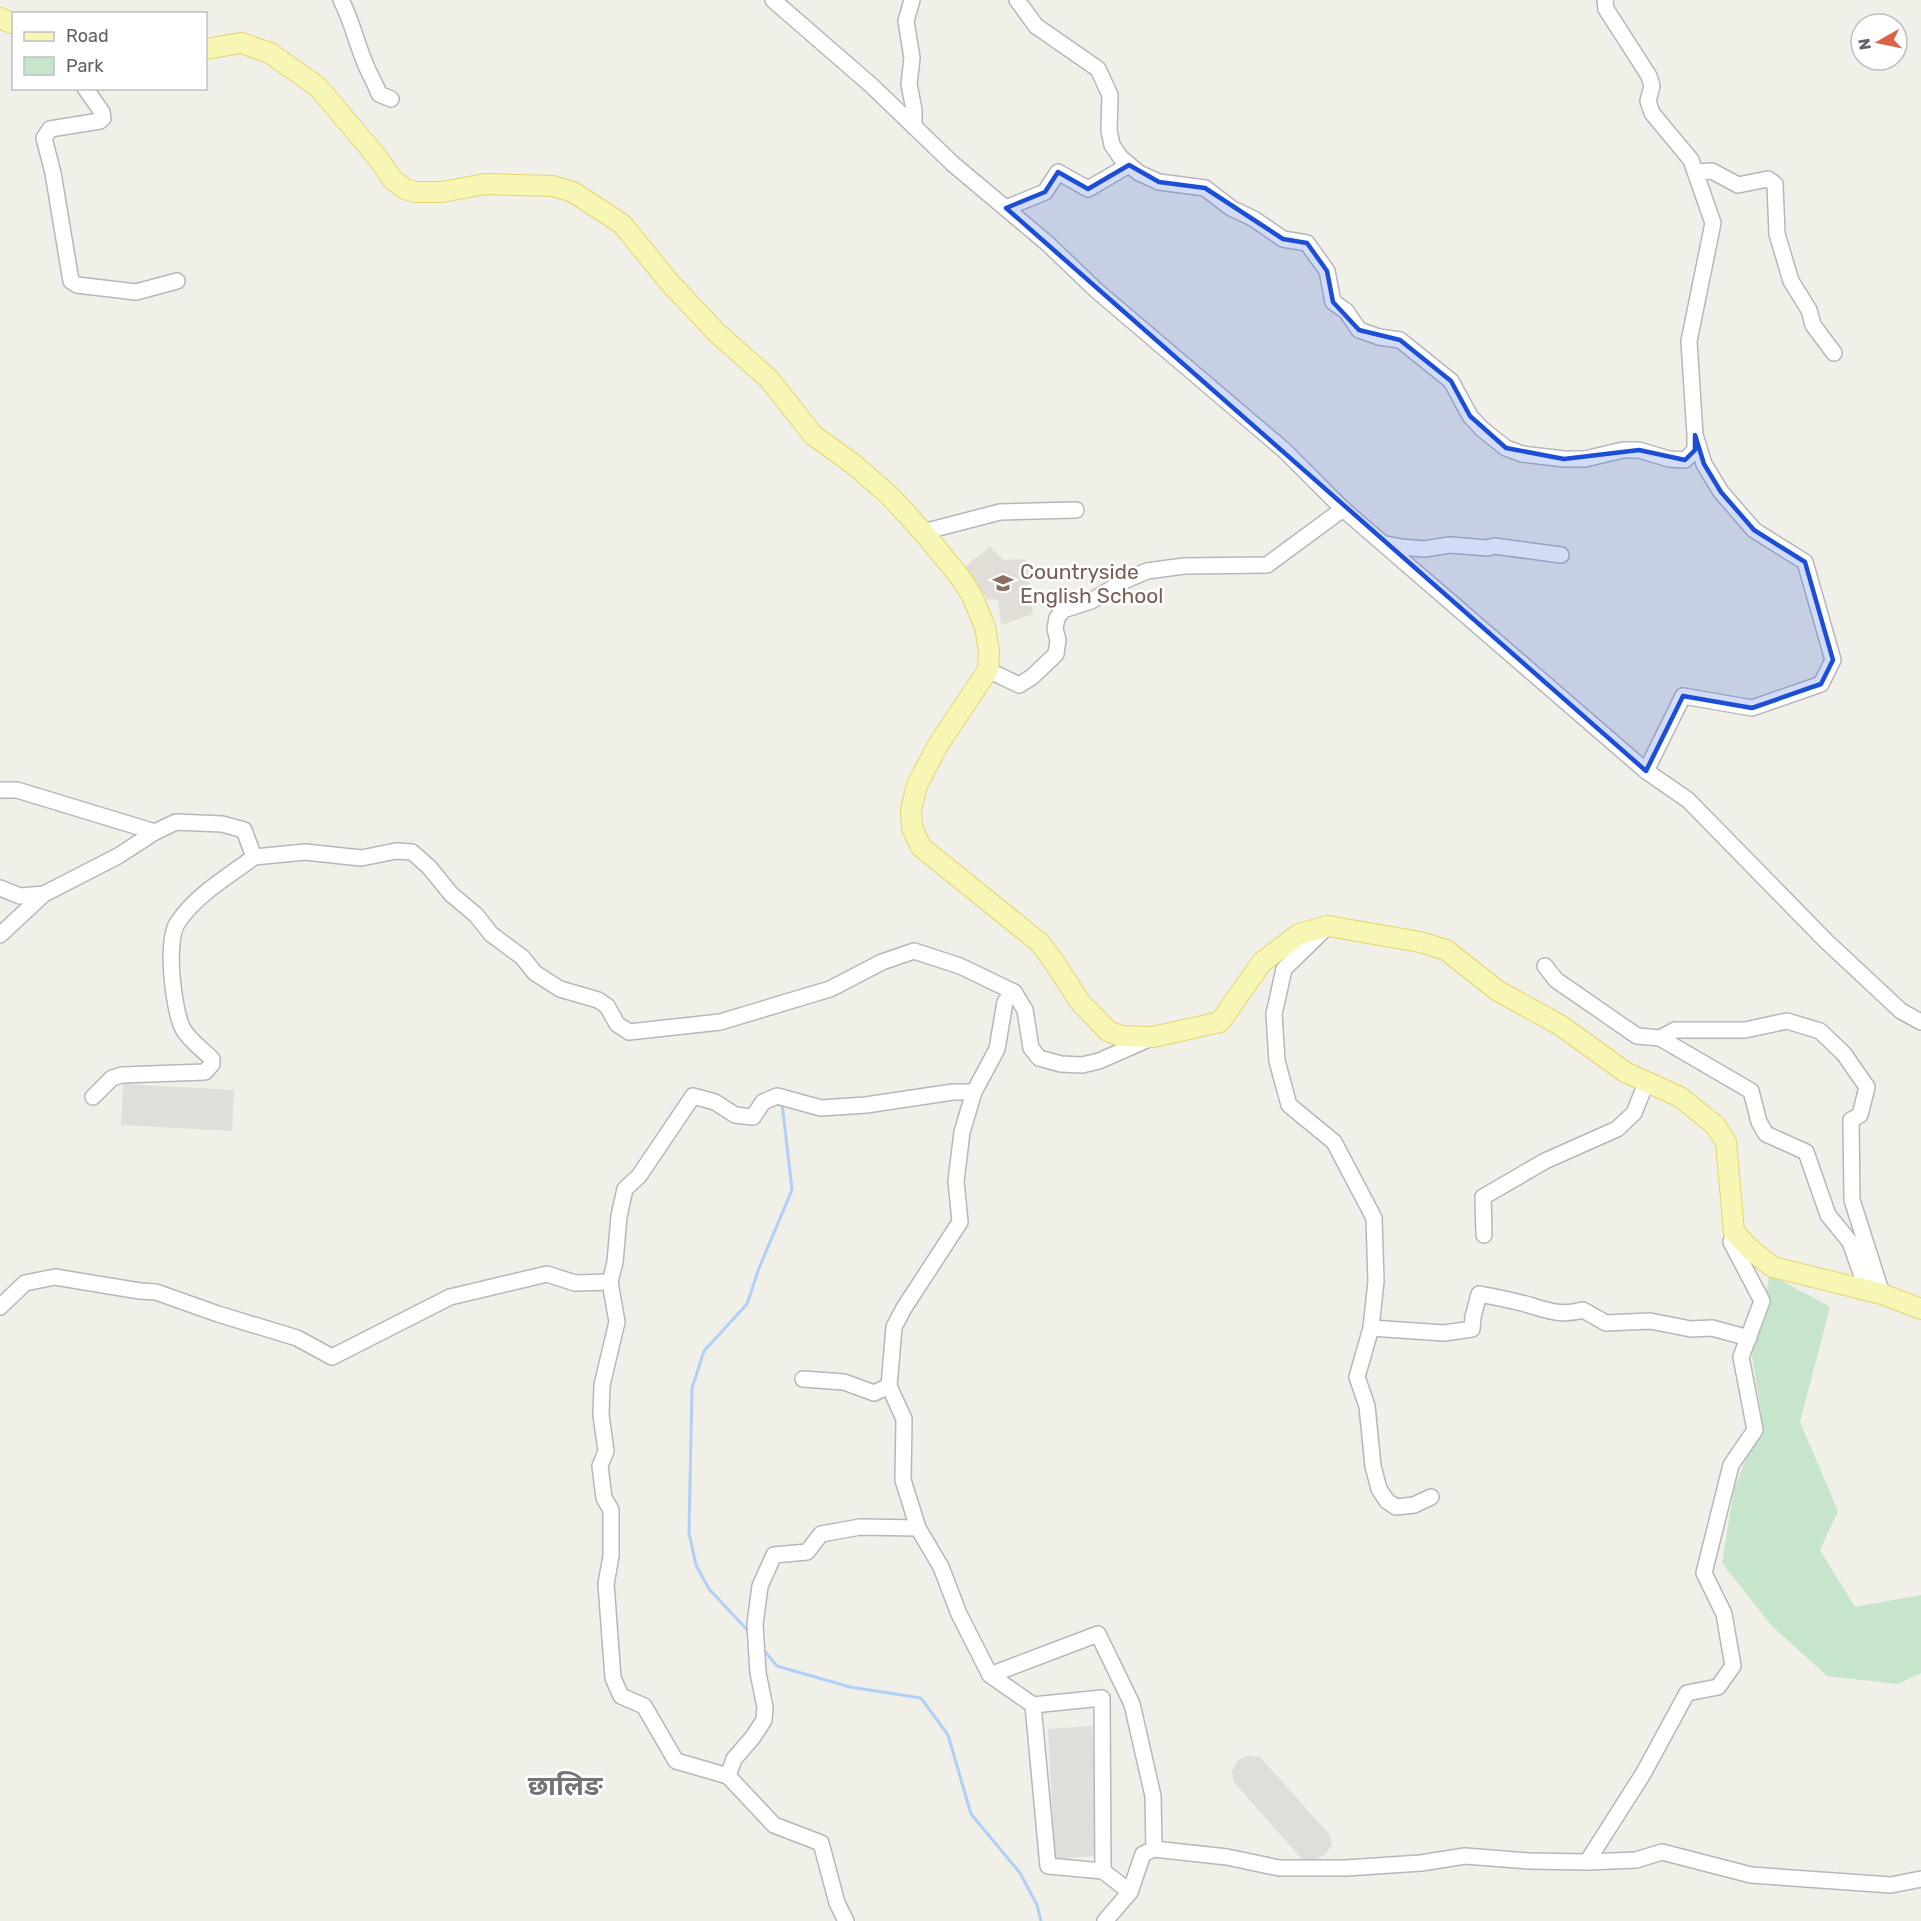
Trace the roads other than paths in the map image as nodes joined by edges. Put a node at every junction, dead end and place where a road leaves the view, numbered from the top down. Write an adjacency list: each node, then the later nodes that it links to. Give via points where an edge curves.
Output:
1 (341, 0): 8 (street, via 380,94)
2 (772, 0): 9 (street)
3 (912, 0): 9 (street, via 906,21 912,57 909,84)
4 (1017, 0): 10 (street, via 1036,26 1098,69 1110,95 1112,145)
5 (1605, 0): 11 (street, via 1606,9 1649,76 1652,86 1648,101 1652,113 1691,160)
6 (207, 49): 18 (main road, via 241,43 270,53 318,87 393,180 405,189 442,192 485,184 553,186 573,192 622,224 717,333 769,379 813,435 890,496)
7 (86, 90): 13 (street, via 103,118 50,129 44,138 71,281 136,292)
8 (391, 99)
9 (914, 127): 12 (street)
10 (1129, 165): 12 (street, via 1088,189 1058,172 1045,192); 15 (street, via 1159,182 1205,188 1283,239 1307,243 1327,272 1333,302 1346,311 1359,330 1400,340 1450,381 1470,417 1506,448 1564,459 1639,450 1685,460 1695,450)
11 (1696, 172): 14 (street, via 1712,171 1738,185 1768,179 1774,184 1777,234 1791,281 1809,310 1813,326); 15 (street, via 1713,223 1689,341)
12 (1006, 208): 16 (street, via 1284,450)
13 (177, 281)
14 (1834, 353)
15 (1695, 435): 22 (street, via 1704,464 1721,492 1754,530 1805,562 1833,660 1821,684 1752,708 1683,696)
16 (1343, 509): 19 (street); 21 (street, via 1267,565 1184,566 1147,571 1091,601 1063,610 1055,630 1056,654 1019,684)
17 (1076, 510): 18 (street, via 1000,512)
18 (923, 532): 21 (main road, via 972,596 985,627)
19 (1383, 543): 20 (street, via 1424,549 1494,546); 22 (street)
20 (1561, 555)
21 (988, 670): 33 (main road, via 917,785 911,810 912,828 921,847 937,862 1040,943 1080,1002 1108,1031 1121,1036)
22 (1646, 771): 32 (street, via 1688,800 1826,941 1901,1011)
23 (0, 790): 24 (street, via 17,790)
24 (155, 832): 25 (street, via 176,822 222,824 244,830); 27 (street)
25 (254, 857): 31 (street, via 305,852 361,858 412,852 491,934 522,957 535,973 560,989 598,1000 607,1006 617,1024 629,1032 731,1019 830,989 882,962 914,951 960,966); 37 (street, via 199,898 176,923 172,940 177,1016 185,1032 212,1059 212,1065 206,1072 122,1075 112,1078)
26 (0, 888): 27 (street, via 20,896)
27 (44, 894): 29 (street)
28 (1328, 926): 33 (main road, via 1299,934 1262,962 1220,1022); 35 (main road, via 1446,950 1498,991 1560,1025); 44 (street, via 1284,969 1274,1014 1277,1061 1289,1105 1334,1142 1374,1218 1376,1281)
29 (0, 935)
30 (1545, 966): 34 (street, via 1556,980 1637,1036)
31 (1014, 992): 33 (street, via 1025,1010 1031,1048 1039,1058 1082,1065); 36 (street, via 1005,1002 997,1049)
32 (1921, 1022)
33 (1153, 1037)
34 (1660, 1038): 41 (street, via 1751,1091 1766,1134 1806,1152 1828,1215 1850,1242); 41 (street, via 1675,1030 1745,1030 1788,1021 1820,1031 1844,1054 1867,1087 1860,1115 1851,1120 1852,1200)
35 (1646, 1083): 38 (main road, via 1680,1097 1715,1125 1726,1142); 39 (street, via 1634,1113 1617,1129 1545,1161 1483,1197)
36 (974, 1092): 40 (street, via 821,1108 777,1096 763,1102 753,1117 735,1115 715,1102 693,1096 639,1176 625,1189); 47 (street, via 962,1132 956,1181 960,1222 894,1327)
37 (93, 1097)
38 (1734, 1232): 41 (main road, via 1773,1267); 45 (street, via 1731,1242 1762,1300)
39 (1484, 1235)
40 (610, 1282): 42 (street, via 575,1283 547,1274 450,1297 332,1357 297,1338 156,1292 55,1276 25,1283); 52 (street, via 617,1322 602,1384 606,1451 600,1466 604,1498 611,1510 611,1556 606,1584 613,1678 621,1696 644,1706 676,1761)
41 (1875, 1292): 43 (main road)
42 (0, 1307)
43 (1921, 1310)
44 (1371, 1328): 45 (street, via 1444,1333 1473,1329 1479,1294 1556,1313 1583,1310 1606,1323 1650,1322 1691,1329 1712,1328); 48 (street, via 1357,1377 1367,1406 1379,1489 1396,1506 1414,1506)
45 (1749, 1338): 54 (street, via 1741,1357 1755,1430 1731,1465 1704,1574 1724,1614 1733,1666 1718,1687 1687,1693 1643,1774)
46 (803, 1379): 47 (street, via 844,1382 873,1393)
47 (889, 1386): 49 (street, via 904,1419 903,1480)
48 (1431, 1497)
49 (918, 1528): 50 (street, via 941,1567 959,1614); 52 (street, via 860,1527 821,1534 807,1552 774,1555 760,1586 755,1624 764,1720 734,1760)
50 (990, 1675): 51 (street); 53 (street, via 1098,1634 1132,1704 1153,1796)
51 (1032, 1705): 55 (street, via 1048,1866); 55 (street, via 1102,1698)
52 (728, 1776): 58 (street, via 774,1825 821,1843 837,1903)
53 (1154, 1849): 54 (street, via 1227,1857 1279,1868 1421,1863 1466,1856); 57 (street, via 1143,1854)
54 (1587, 1862): 56 (street, via 1636,1860 1662,1852 1751,1875 1891,1885)
55 (1103, 1871): 57 (street)
56 (1921, 1879)
57 (1130, 1892): 59 (street)
58 (846, 1921)
59 (1105, 1921)

